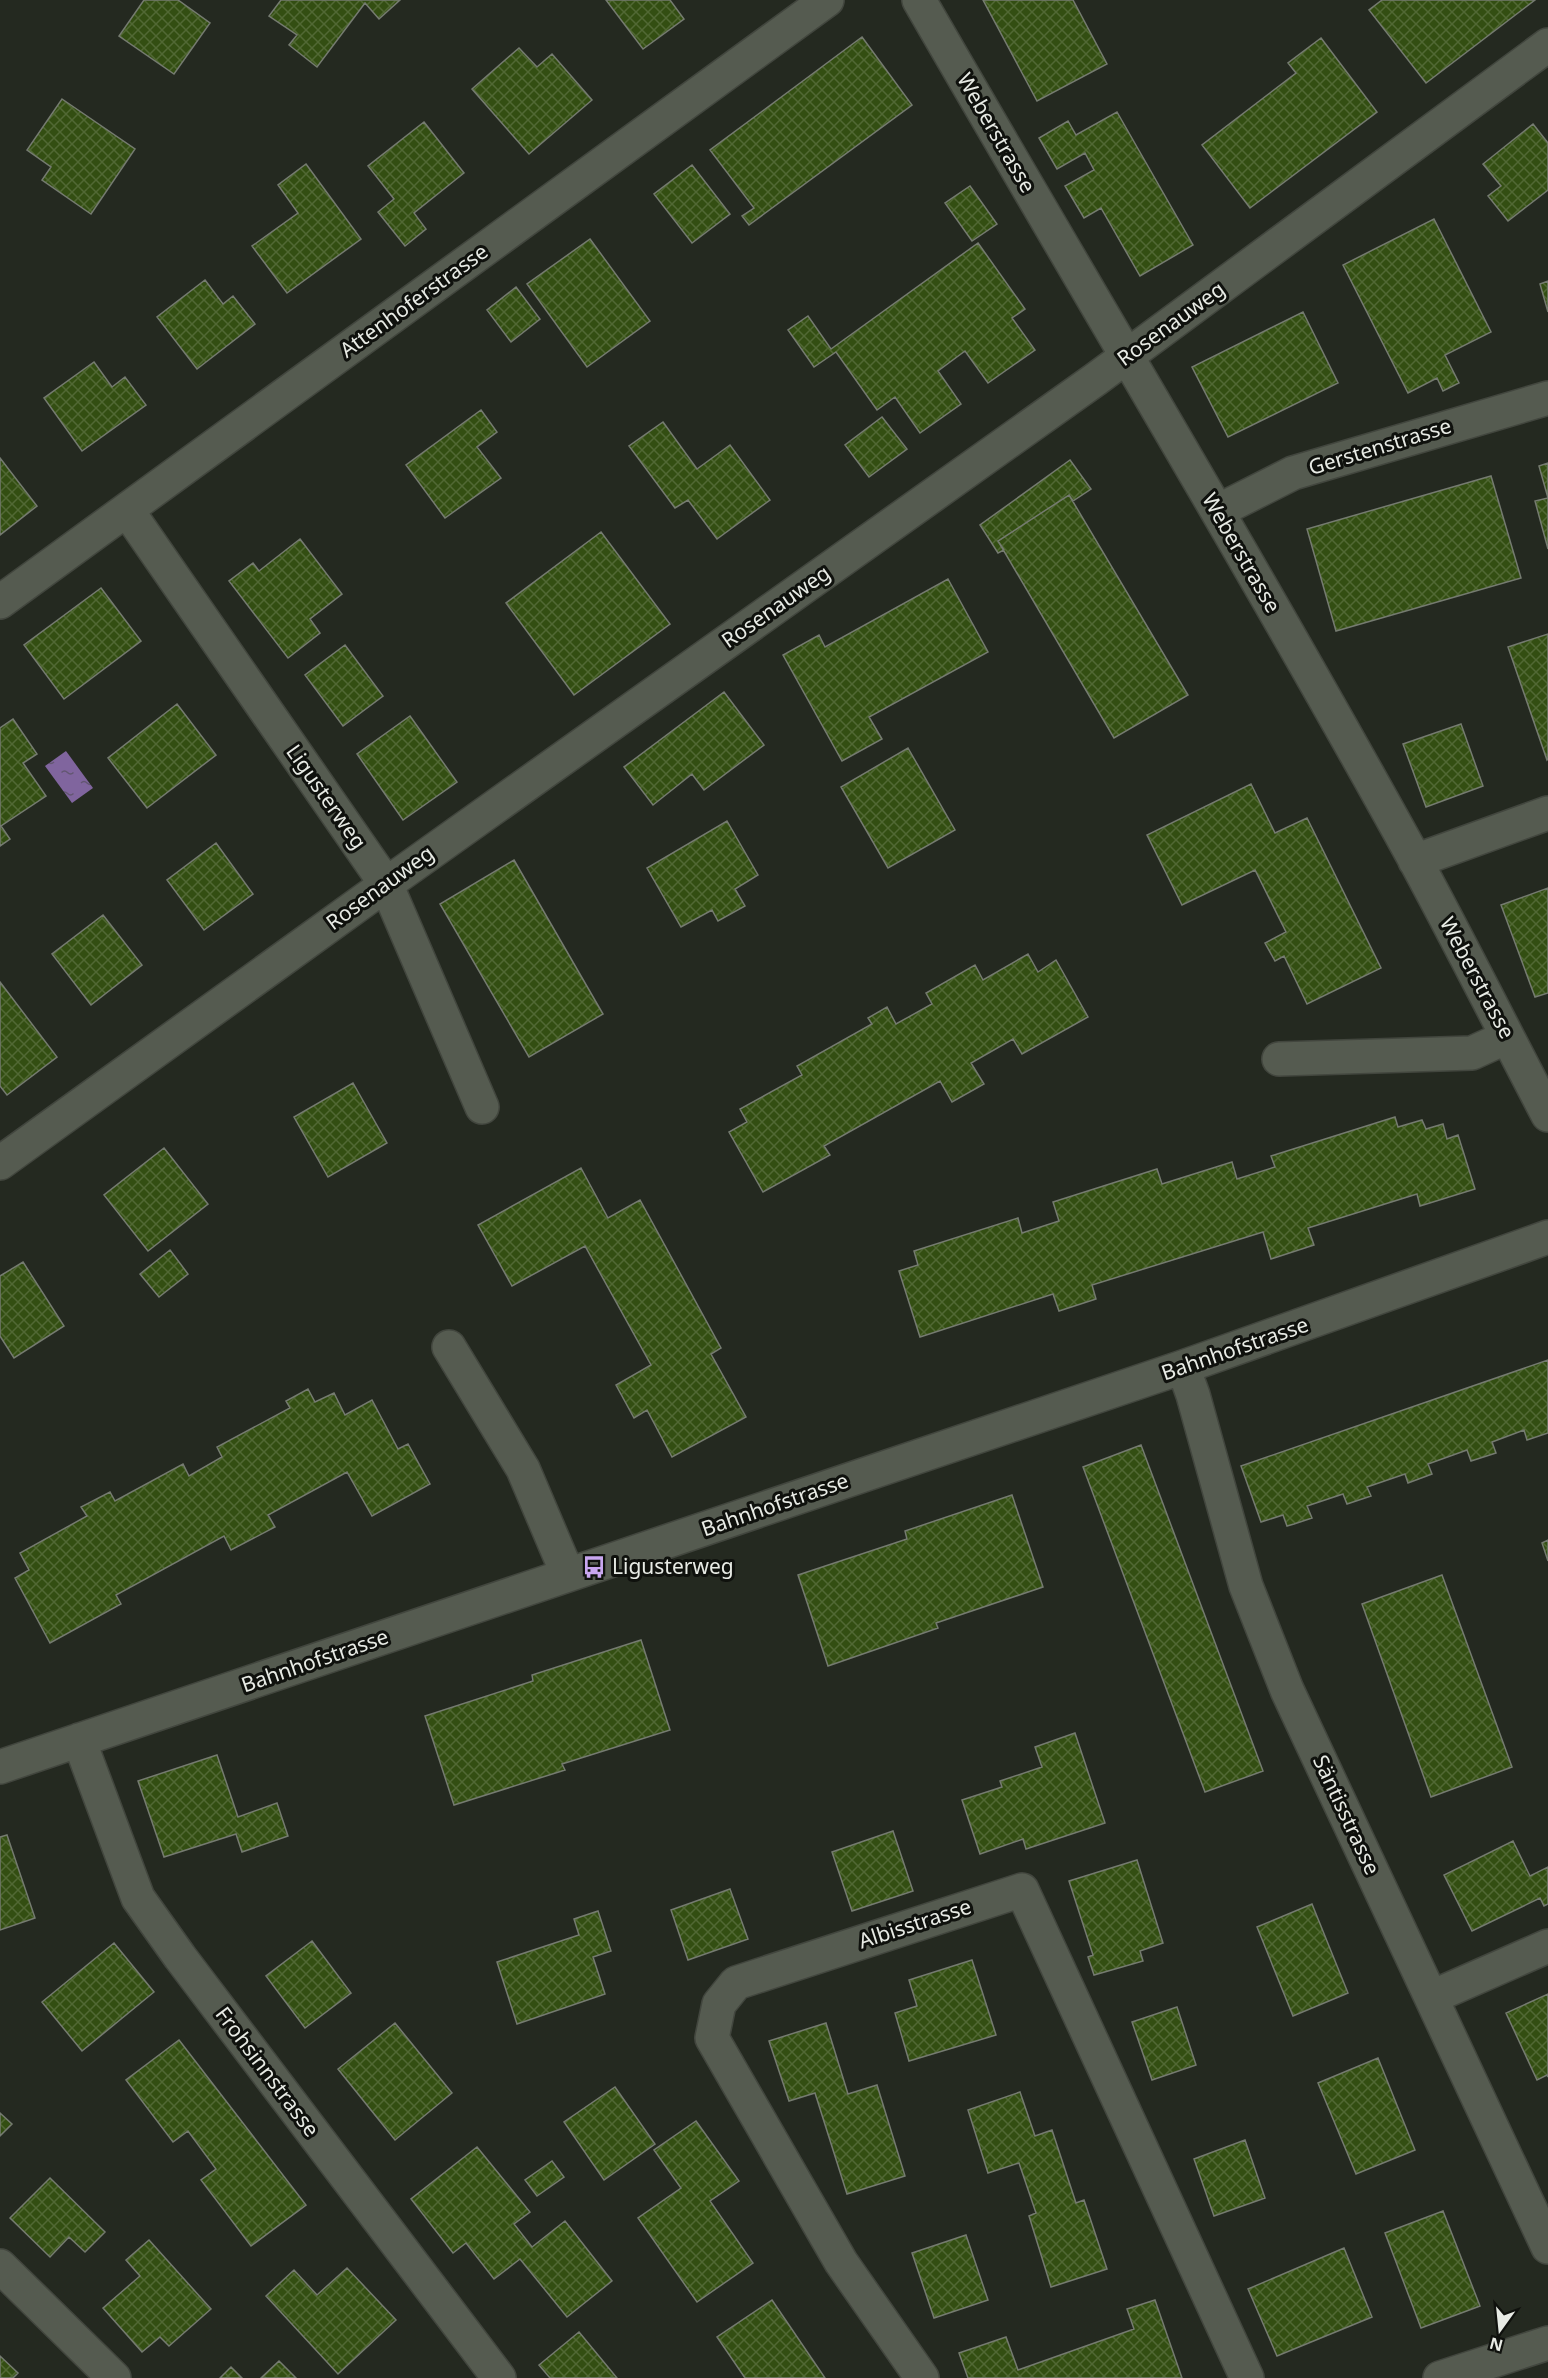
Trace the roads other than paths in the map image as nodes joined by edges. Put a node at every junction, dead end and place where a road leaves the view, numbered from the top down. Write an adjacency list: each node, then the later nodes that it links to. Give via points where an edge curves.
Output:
1 (827, 0): 6 (street, Attenhoferstrasse)
2 (919, 0): 4 (street, Weberstrasse)
3 (1548, 45): 4 (street, Rosenauweg)
4 (1126, 357): 7 (street, Weberstrasse); 11 (street, Rosenauweg)
5 (1548, 398): 7 (street, Gerstenstrasse, via 1293,473)
6 (128, 510): 8 (street, Attenhoferstrasse); 11 (street, Ligusterweg)
7 (1218, 511): 10 (street, Weberstrasse)
8 (0, 602)
9 (1548, 813): 10 (street)
10 (1415, 861): 12 (street, Weberstrasse)
11 (386, 884): 14 (street, Ligusterweg); 16 (street, Rosenauweg)
12 (1507, 1037): 13 (street, via 1472,1053); 15 (street, Weberstrasse)
13 (1279, 1059)
14 (482, 1107)
15 (1548, 1115)
16 (0, 1163)
17 (1548, 1237): 19 (street, Bahnhofstrasse)
18 (449, 1347): 20 (street, via 523,1470)
19 (1184, 1367): 20 (street, Bahnhofstrasse); 24 (street, Säntisstrasse, via 1243,1576 1287,1690)
20 (568, 1575): 21 (street, Bahnhofstrasse)
21 (79, 1740): 22 (street, Bahnhofstrasse); 29 (street, Frohsinnstrasse, via 138,1898)
22 (0, 1767)
23 (1548, 1946): 24 (street)
24 (1432, 1997): 25 (street, Säntisstrasse)
25 (1548, 2247)
26 (0, 2266): 28 (street)
27 (1548, 2343): 32 (street)
28 (114, 2378)
29 (499, 2378)
30 (922, 2378): 31 (street, Albisstrasse, via 841,2262 712,2038 719,2004 736,1983 1022,1890)
31 (1246, 2378)
32 (1440, 2378)

